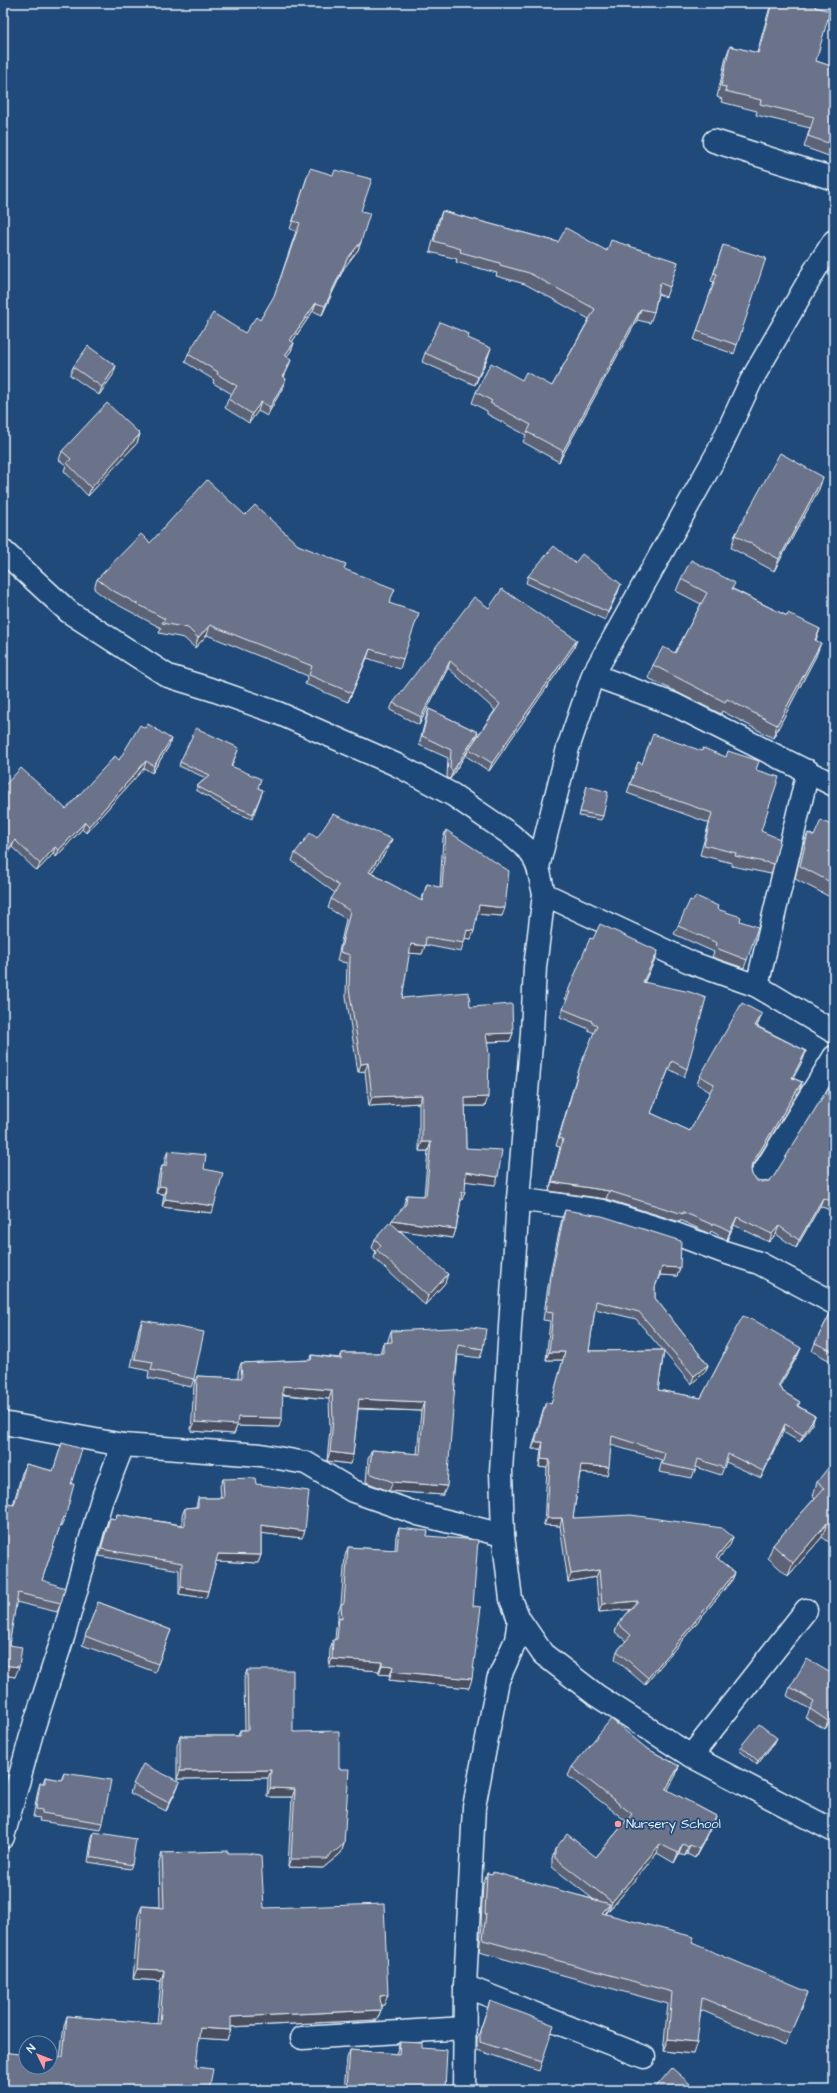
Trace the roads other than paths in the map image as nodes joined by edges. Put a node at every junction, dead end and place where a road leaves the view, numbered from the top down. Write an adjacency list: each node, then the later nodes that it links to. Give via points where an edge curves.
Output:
1 (714, 142): 2 (street)
2 (834, 179)
3 (834, 240): 5 (street, via 751,381 718,452)
4 (3, 551): 8 (street, via 69,612 168,676 278,713 397,765 453,795 510,834 531,852)
5 (593, 675): 6 (street, via 672,704); 8 (street, via 568,748)
6 (808, 771): 7 (street); 10 (street)
7 (834, 785)
8 (538, 867): 9 (street)
9 (544, 894): 10 (street, via 692,962); 14 (street, via 535,967)
10 (757, 986): 11 (street)
11 (834, 1032)
12 (834, 1058): 13 (street)
13 (760, 1178)
14 (518, 1199): 15 (street, via 602,1211 673,1233 759,1263); 18 (street, via 501,1471)
15 (834, 1303)
16 (3, 1423): 17 (street)
17 (123, 1446): 18 (street, via 262,1455 306,1463 353,1491 418,1514); 23 (street, via 101,1502)
18 (502, 1535): 20 (street, via 511,1599)
19 (806, 1610): 21 (street)
20 (519, 1619): 21 (street, via 543,1654 596,1695); 24 (street, via 516,1640 498,1680 474,1807)
21 (691, 1756): 22 (street)
22 (834, 1831)
23 (3, 1837)
24 (465, 1986): 25 (street); 27 (street)
25 (465, 2028): 26 (street); 28 (street)
26 (302, 2038)
27 (644, 2057)
28 (464, 2090)

